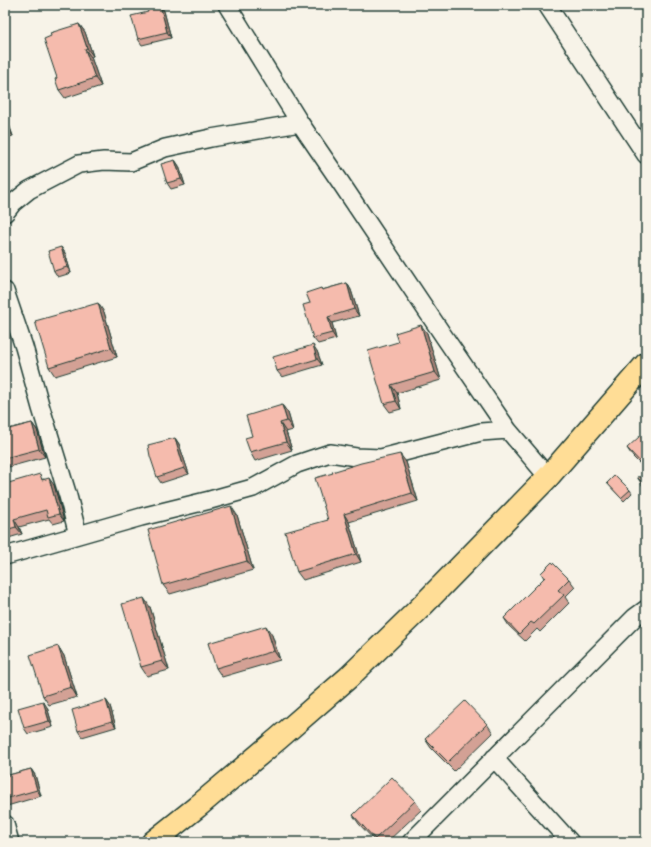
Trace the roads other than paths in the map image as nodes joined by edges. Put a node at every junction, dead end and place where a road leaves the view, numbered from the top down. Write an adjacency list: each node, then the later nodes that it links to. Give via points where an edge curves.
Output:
1 (227, 5): 3 (street)
2 (547, 5): 4 (street)
3 (300, 124): 5 (street, via 165,148 131,162 104,161 79,164 28,190); 8 (street)
4 (646, 155)
5 (5, 213)
6 (5, 291): 10 (street, via 24,347)
7 (646, 364): 9 (main road)
8 (508, 430): 9 (street); 10 (street, via 481,432 381,458 330,453 297,464 252,488)
9 (548, 477): 16 (main road, via 422,606 348,677)
10 (78, 535): 11 (street)
11 (5, 556)
12 (646, 609): 13 (street)
13 (494, 758): 17 (street); 18 (street)
14 (5, 824): 15 (street)
15 (10, 842)
16 (153, 842)
17 (411, 842)
18 (570, 842)

